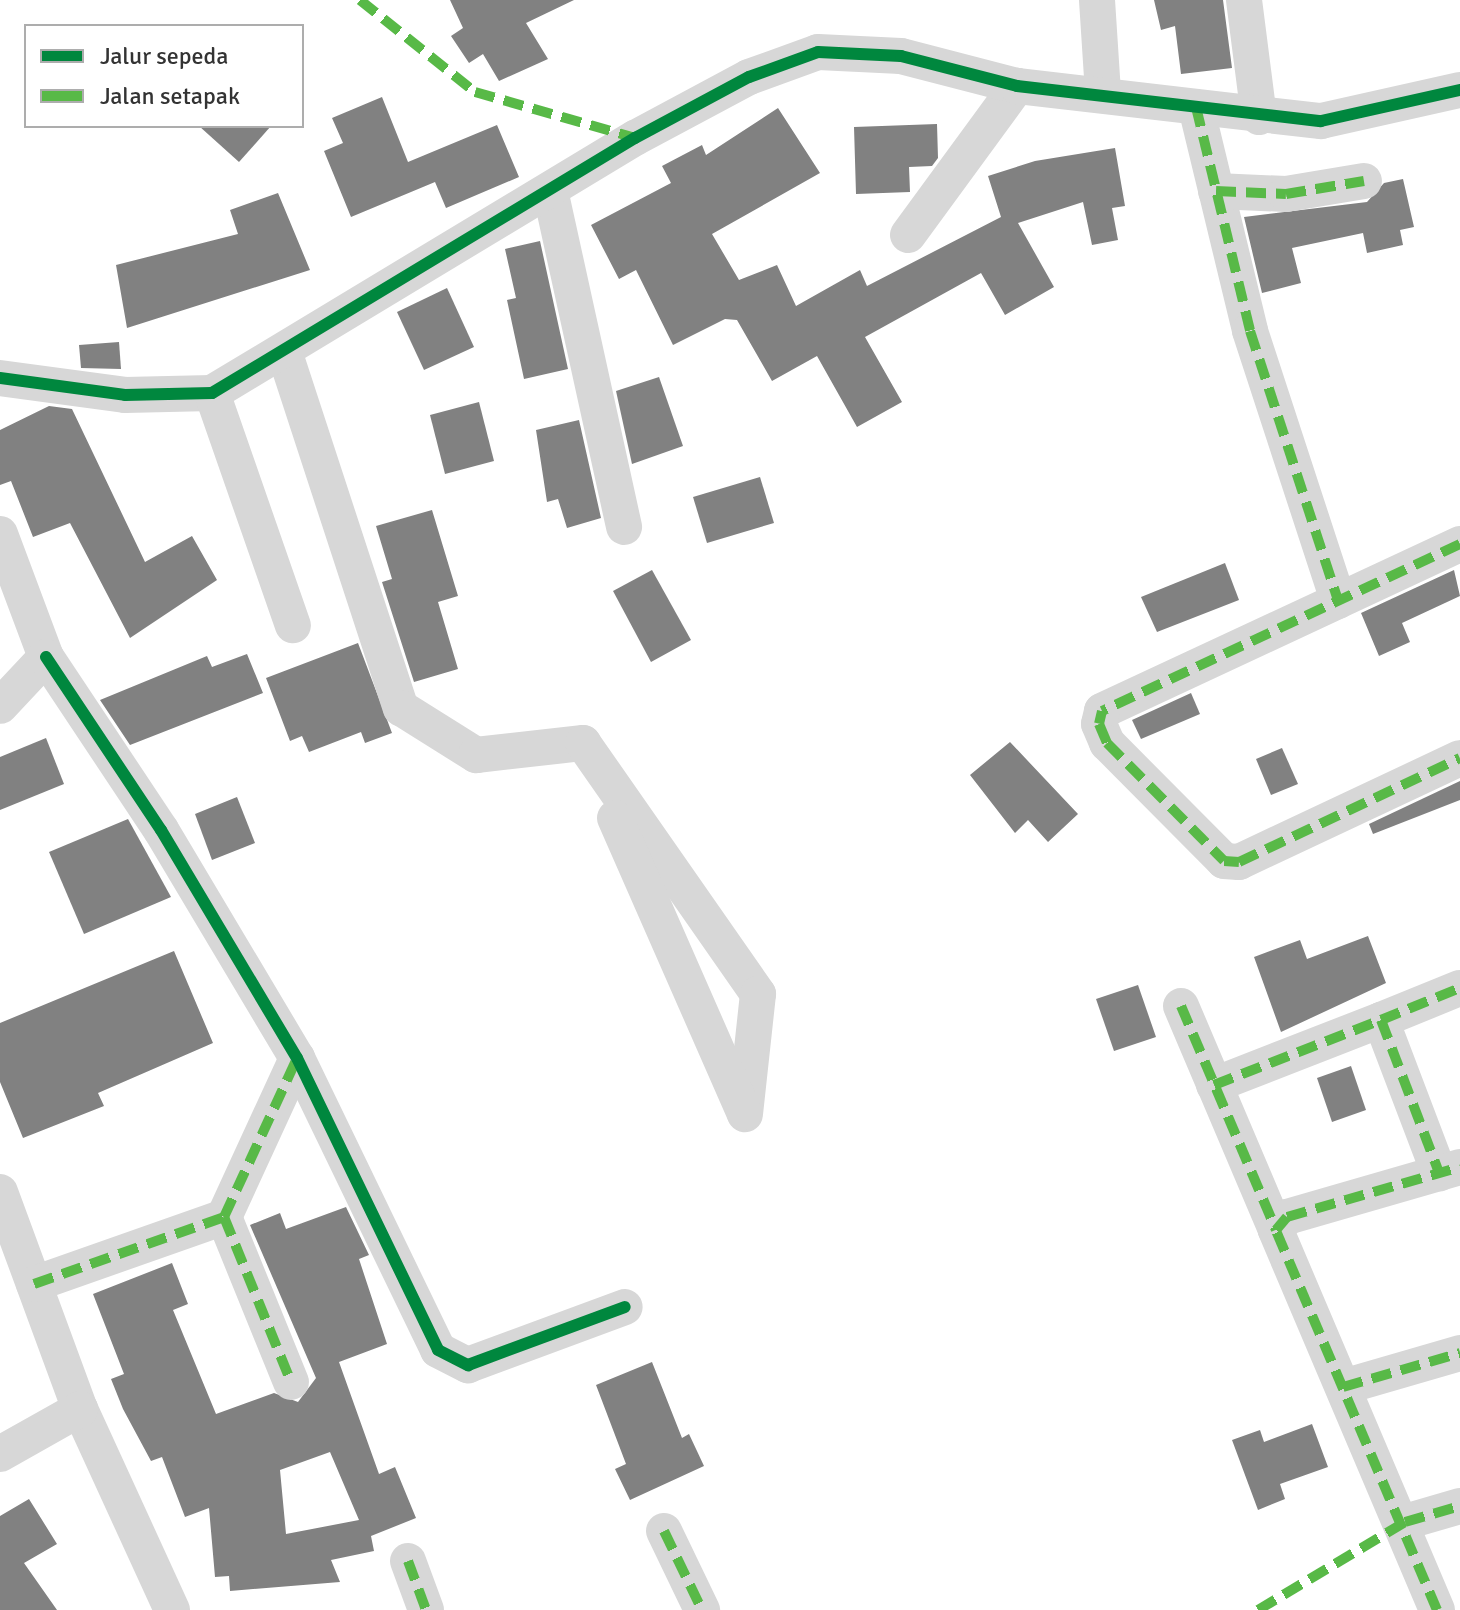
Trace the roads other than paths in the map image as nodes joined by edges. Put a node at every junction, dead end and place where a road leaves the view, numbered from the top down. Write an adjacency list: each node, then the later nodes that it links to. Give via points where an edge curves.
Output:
1 (1097, 0): 5 (street)
2 (1244, 0): 7 (street)
3 (1017, 86): 5 (street); 9 (street, via 901,56 818,52 749,77); 11 (street)
4 (1460, 90): 7 (street, via 1321,121)
5 (1103, 93): 6 (street)
6 (1196, 107): 7 (street); 10 (street)
7 (1259, 117)
8 (1364, 181): 10 (street, via 1286,194)
9 (550, 190): 12 (street); 15 (street)
10 (1216, 191): 18 (street, via 1250,331)
11 (908, 235)
12 (284, 351): 14 (street); 22 (street, via 401,708 476,755)
13 (0, 378): 14 (street, via 125,395)
14 (212, 393): 19 (street)
15 (624, 527)
16 (0, 534): 20 (street)
17 (1460, 544): 18 (street)
18 (1338, 601): 23 (street, via 1102,711 1107,743 1224,861 1239,862)
19 (293, 625)
20 (46, 657): 21 (street); 27 (street, via 155,820)
21 (0, 706)
22 (583, 743): 22 (street, via 601,786 745,1114 758,994)
23 (1460, 758)
24 (1460, 988): 26 (street)
25 (1181, 1006): 28 (street)
26 (1381, 1020): 28 (street); 29 (street)
27 (297, 1058): 31 (street); 34 (street, via 450,1361 490,1359)
28 (1214, 1085): 32 (street)
29 (1450, 1170): 32 (street, via 1287,1217)
30 (0, 1192): 33 (street)
31 (224, 1217): 33 (street); 36 (street)
32 (1276, 1230): 37 (street)
33 (34, 1284): 38 (street)
34 (625, 1307)
35 (1460, 1353): 37 (street)
36 (291, 1382)
37 (1343, 1387): 41 (street)
38 (80, 1409): 39 (street); 44 (street)
39 (0, 1454)
40 (1460, 1506): 41 (street)
41 (1405, 1522): 47 (street)
42 (664, 1531): 46 (street)
43 (408, 1561): 45 (street)
44 (172, 1610)
45 (426, 1610)
46 (702, 1610)
47 (1437, 1610)

